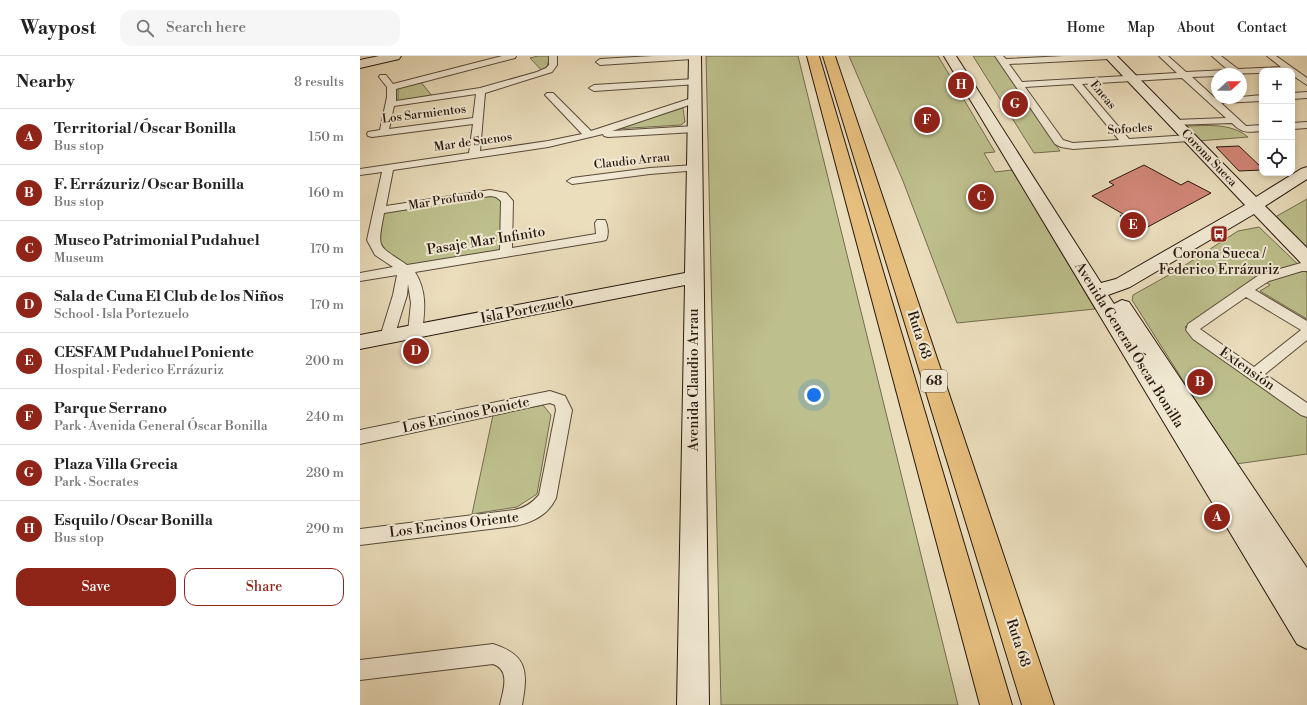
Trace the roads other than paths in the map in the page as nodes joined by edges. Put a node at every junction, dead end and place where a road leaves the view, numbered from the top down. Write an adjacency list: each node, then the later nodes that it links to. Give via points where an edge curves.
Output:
1 (371, 56): 16 (street)
2 (395, 56): 20 (street)
3 (470, 56): 21 (street)
4 (512, 56): 21 (street)
5 (553, 56): 38 (street, via 554,65 549,70)
6 (692, 56): 18 (street)
7 (695, 56): 32 (street, Avenida Claudio Arrau)
8 (809, 56): 19 (highway)
9 (813, 56): 19 (highway, Ruta 68 / 68)
10 (950, 56): 75 (street, Avenida General Óscar Bonilla)
11 (962, 56): 75 (street, Avenida General Óscar Bonilla)
12 (1110, 56): 17 (street); 31 (street, Corona Sueca)
13 (1164, 56): 28 (street)
14 (1216, 56): 22 (street)
15 (1271, 56): 23 (street)
16 (360, 58)
17 (1001, 59): 35 (street)
18 (600, 62)
19 (823, 63): 93 (highway, Ruta 68 / 68); 94 (highway, Ruta 68 / 68)
20 (360, 64)
21 (476, 65): 29 (street)
22 (1231, 68)
23 (1288, 68)
24 (1259, 71): 25 (street)
25 (1247, 72)
26 (1211, 73): 28 (street)
27 (1295, 73): 34 (street)
28 (1185, 75): 31 (street); 43 (street)
29 (459, 76): 36 (street); 38 (street)
30 (383, 77): 36 (street)
31 (1132, 78): 33 (street); 50 (street, Corona Sueca)
32 (695, 82): 37 (street); 45 (street, Avenida Claudio Arrau)
33 (1076, 82): 35 (street); 59 (street, Eneas)
34 (1307, 82)
35 (1019, 85): 59 (street, Sofocles, via 1059,142 1073,146)
36 (391, 87): 46 (street)
37 (594, 88)
38 (477, 91): 46 (street); 48 (street)
39 (550, 95): 57 (street)
40 (1307, 95): 41 (street)
41 (1295, 96)
42 (1259, 98): 44 (street)
43 (1211, 99)
44 (1247, 99)
45 (695, 100): 54 (street, Avenida Claudio Arrau); 57 (street, Mar de Suenos)
46 (391, 104): 55 (street)
47 (1216, 104): 49 (street)
48 (479, 120): 55 (street, Los Sarmientos); 60 (street)
49 (1234, 120): 50 (street); 53 (street, via 1244,128)
50 (1175, 123): 58 (street, Corona Sueca)
51 (1307, 125): 52 (street)
52 (1295, 126)
53 (1259, 128)
54 (695, 129): 57 (street, Mar de Suenos); 62 (street, Avenida Claudio Arrau)
55 (385, 132): 56 (street, Los Sarmientos)
56 (372, 134)
57 (589, 135): 60 (street, Mar de Suenos)
58 (1189, 138): 59 (street, Sofocles); 66 (street, Corona Sueca)
59 (1127, 143)
60 (474, 156): 61 (street, Mar de Suenos)
61 (388, 168): 63 (street, Mar de Suenos); 67 (street)
62 (695, 168): 65 (street, Claudio Arrau); 74 (street, Avenida Claudio Arrau)
63 (360, 172)
64 (1307, 172): 66 (street)
65 (572, 181)
66 (1255, 205): 70 (street, Corona Sueca); 75 (street, via 1123,283)
67 (378, 211): 69 (street, Mar Profundo, via 490,193 498,194 507,201); 72 (street, via 373,240 376,250)
68 (601, 223): 69 (street, Pasaje Mar Infinito, via 602,237)
69 (506, 253): 72 (street, Pasaje Mar Infinito)
70 (1307, 259)
71 (1307, 267): 76 (street, via 1270,276)
72 (404, 270): 73 (street, Pasaje Mar Infinito); 78 (street, via 410,275 417,296); 80 (street, via 400,295)
73 (360, 277)
74 (694, 285): 78 (street, Isla Portezuelo); 82 (street, Isla Portezuelo); 92 (street, Avenida Claudio Arrau)
75 (1102, 289): 88 (street, Avenida General Óscar Bonilla); 89 (street, Avenida General Óscar Bonilla)
76 (1245, 290): 77 (street); 83 (street, Extensión, via 1195,324 1193,330)
77 (1307, 327)
78 (415, 332): 80 (street, Isla Portezuelo)
79 (1307, 333): 83 (street)
80 (387, 337): 81 (street, Isla Portezuelo)
81 (360, 342)
82 (360, 357)
83 (1256, 374): 85 (street, Extensión)
84 (564, 410): 86 (street, Los Encinos Poniete, via 561,400 550,397); 87 (street, Los Encinos Oriente, via 547,498 530,514)
85 (1307, 410)
86 (360, 437)
87 (360, 537)
88 (1304, 583)
89 (1307, 634)
90 (360, 670): 91 (street, via 493,654 503,656 510,662 514,671)
91 (511, 705)
92 (693, 705)
93 (996, 705)
94 (1038, 705)

